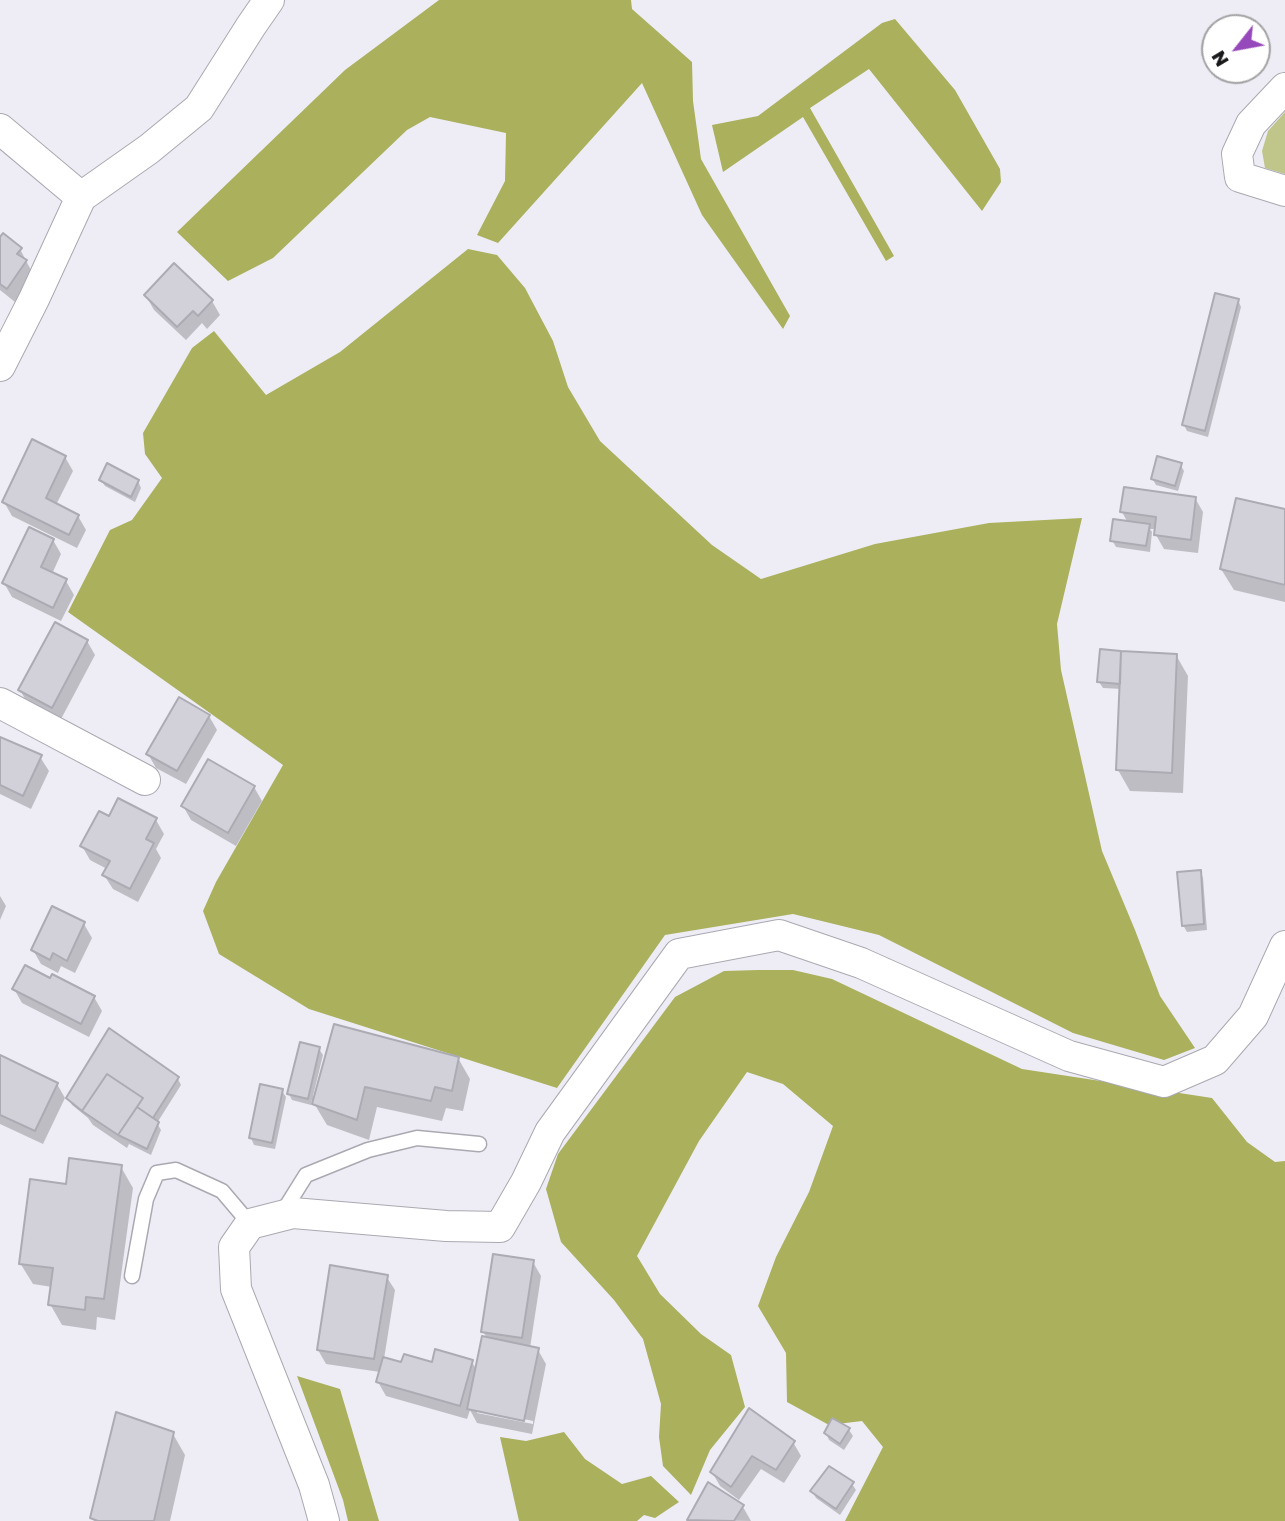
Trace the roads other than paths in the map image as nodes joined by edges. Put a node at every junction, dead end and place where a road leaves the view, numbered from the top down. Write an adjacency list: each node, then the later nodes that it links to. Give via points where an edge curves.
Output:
1 (269, 0): 5 (street, via 200,108)
2 (1285, 88): 4 (street, via 1251,124 1237,154 1240,177)
3 (0, 129): 5 (street)
4 (1285, 191)
5 (81, 197): 6 (street)
6 (0, 366)
7 (0, 703): 8 (street)
8 (145, 780)
9 (1285, 946): 11 (street, via 1254,1016 1215,1060 1164,1082 1069,1056 861,963 779,934 679,954 550,1132 500,1227 293,1213)
10 (479, 1144): 11 (lane, via 417,1138 368,1150 306,1175)
11 (280, 1216): 12 (street)
12 (250, 1224): 13 (lane, via 222,1191 176,1170 157,1173 146,1199); 14 (street, via 234,1247 236,1289)
13 (132, 1276)
14 (324, 1521)

